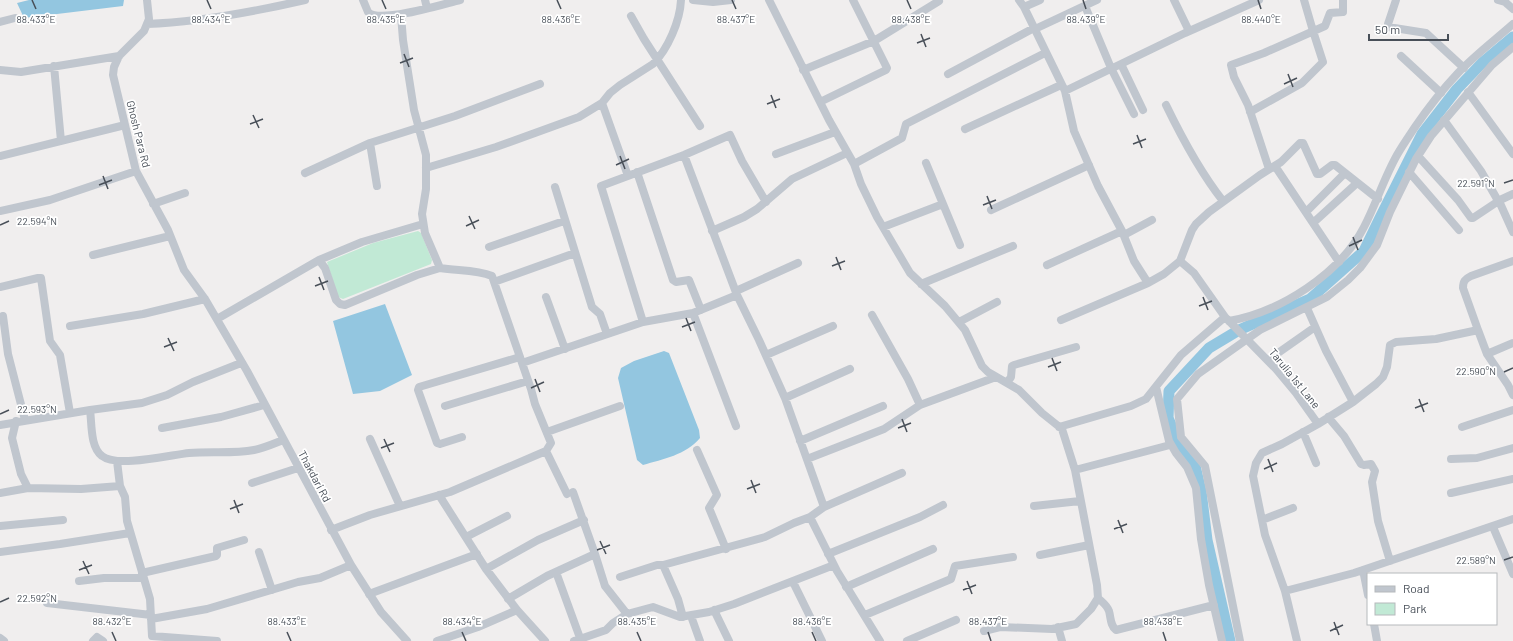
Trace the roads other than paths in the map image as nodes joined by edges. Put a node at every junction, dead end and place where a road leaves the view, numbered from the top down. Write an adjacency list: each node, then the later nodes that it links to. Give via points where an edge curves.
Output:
1 (146, 0): 28 (street, via 149,19)
2 (305, 0): 28 (street, via 204,19)
3 (363, 0): 24 (street, via 370,14)
4 (460, 0): 20 (street)
5 (681, 0): 38 (street, via 667,46)
6 (693, 0): 7 (street)
7 (731, 0)
8 (769, 0): 44 (street)
9 (853, 0): 33 (street)
10 (1019, 0): 22 (street)
11 (1040, 0): 22 (street)
12 (1097, 0): 21 (street)
13 (1174, 0): 31 (street)
14 (1259, 0): 31 (street)
15 (1304, 0): 32 (street)
16 (1343, 0): 32 (street, via 1343,12 1330,13 1326,25)
17 (1396, 0): 42 (street, via 1388,27 1426,33)
18 (1498, 0): 23 (street)
19 (939, 1): 33 (street)
20 (426, 4): 24 (street)
21 (1085, 6): 30 (street); 41 (street)
22 (1024, 7): 30 (street)
23 (1513, 8)
24 (401, 15): 59 (street)
25 (631, 16): 38 (street)
26 (16, 18): 27 (street)
27 (0, 22)
28 (147, 24): 36 (street, Ghosh Para Rd, via 144,31)
29 (1513, 24): 42 (street)
30 (1034, 29): 35 (street); 45 (street)
31 (1189, 31): 39 (street)
32 (1313, 31): 54 (street, via 1324,62 1302,83); 54 (street, via 1231,65)
33 (874, 41): 44 (street); 50 (street, via 887,66 886,70)
34 (1513, 47): 48 (street, via 1492,65)
35 (1045, 53): 47 (street); 71 (street, via 906,124 902,138)
36 (119, 56): 40 (street); 57 (street, Ghosh Para Rd, via 113,75)
37 (1401, 56): 49 (street)
38 (658, 60): 51 (street, via 620,85); 58 (street)
39 (1121, 64): 41 (street); 53 (street)
40 (54, 66): 43 (street, via 21,72); 62 (street)
41 (1111, 68): 47 (street); 55 (street)
42 (1464, 68): 49 (street)
43 (0, 70)
44 (803, 70): 50 (street)
45 (948, 74)
46 (540, 84): 59 (street)
47 (1063, 88): 60 (street); 72 (street, via 1074,131)
48 (1468, 92): 56 (street); 66 (street)
49 (1441, 93): 86 (street, via 1397,155)
50 (820, 102): 61 (street)
51 (602, 103): 73 (street, via 580,117 496,147); 80 (street)
52 (1166, 105): 87 (street, via 1186,145 1210,185)
53 (1143, 110)
54 (1250, 112): 74 (street)
55 (1134, 114)
56 (1444, 120): 69 (street); 88 (street)
57 (125, 125): 62 (street); 75 (street, Ghosh Para Rd)
58 (700, 126)
59 (418, 127): 63 (street); 73 (street, via 426,155)
60 (965, 129)
61 (836, 132): 64 (street); 65 (street)
62 (61, 141): 68 (street)
63 (370, 143): 78 (street); 82 (street)
64 (847, 153): 71 (street); 89 (street, via 792,179)
65 (776, 154)
66 (1513, 154)
67 (684, 155): 76 (street); 89 (street, via 730,135); 101 (street)
68 (0, 156)
69 (1418, 156): 77 (street); 88 (street, via 1472,218)
70 (926, 163): 91 (street)
71 (854, 164): 99 (street, via 861,184)
72 (1089, 165): 92 (street); 103 (street)
73 (426, 168): 98 (street)
74 (1272, 168): 79 (street, via 1303,143 1317,174 1333,164); 87 (street); 94 (street)
75 (136, 171): 90 (street, Ghosh Para Rd); 93 (street, via 50,200)
76 (637, 172): 80 (street); 126 (street, via 673,280 688,280)
77 (1409, 172): 100 (street); 125 (street, via 1377,245 1360,268 1327,297)
78 (305, 173)
79 (1345, 174): 81 (street); 94 (street)
80 (628, 176): 133 (street, via 601,186)
81 (1357, 183): 86 (street); 97 (street)
82 (377, 186)
83 (555, 187): 96 (street)
84 (185, 193): 90 (street)
85 (1513, 194): 88 (street)
86 (1378, 199): 113 (street, via 1364,228)
87 (1223, 201): 111 (street, via 1196,224)
88 (1500, 201): 102 (street)
89 (766, 202): 101 (street, via 744,217)
90 (153, 204): 104 (street, Ghosh Para Rd)
91 (943, 204): 99 (street); 105 (street)
92 (991, 210)
93 (0, 211)
94 (1306, 212): 97 (street)
95 (1152, 220): 103 (street)
96 (564, 221): 107 (street); 108 (street)
97 (1313, 223): 113 (street)
98 (423, 224): 110 (street, via 362,242); 116 (street)
99 (883, 227): 120 (street, via 910,273)
100 (1459, 230)
101 (712, 231): 121 (street)
102 (1513, 232)
103 (1123, 233): 115 (street); 118 (street, via 1134,261)
104 (170, 236): 109 (street); 123 (street, Ghosh Para Rd, via 184,270)
105 (960, 245)
106 (1013, 246): 120 (street)
107 (489, 247)
108 (575, 253): 117 (street); 139 (street, via 592,307 600,314)
109 (93, 255)
110 (319, 260): 116 (street, via 340,304); 130 (street)
111 (1180, 261): 118 (street); 132 (street, Tarulia 1st Lane, via 1194,273)
112 (1513, 261): 138 (street, via 1466,278 1463,283)
113 (1339, 262): 132 (street, via 1295,295 1252,316)
114 (798, 263): 121 (street)
115 (1047, 265)
116 (440, 268): 117 (street, via 482,272 492,276)
117 (494, 282): 146 (street)
118 (1148, 283): 131 (street)
119 (0, 284): 164 (street, via 42,278 50,342 60,355)
120 (921, 284): 134 (street)
121 (736, 293): 126 (street); 145 (street)
122 (546, 297): 143 (street)
123 (205, 299): 130 (street, Ghosh Para Rd); 135 (street, via 143,314)
124 (997, 302): 134 (street)
125 (1307, 308): 137 (street); 140 (street)
126 (701, 310): 127 (street)
127 (692, 313): 133 (street); 169 (street)
128 (872, 315): 158 (street)
129 (2, 316): 166 (street)
130 (215, 316): 148 (street, Thakdari Rd)
131 (1061, 320)
132 (1228, 320): 140 (street, Tarulia 1st Lane); 153 (street, via 1181,355)
133 (643, 322): 139 (street)
134 (958, 322): 150 (street, via 965,330 982,366)
135 (70, 326)
136 (833, 326): 145 (street)
137 (1315, 327): 147 (street); 156 (street)
138 (1478, 330): 144 (street); 156 (street, via 1441,338 1392,343 1383,377)
139 (607, 334): 143 (street)
140 (1246, 337): 147 (street, Tarulia 1st Lane); 272 (street, via 1198,374 1177,399 1181,437 1205,466)
141 (1513, 343): 144 (street)
142 (1076, 347): 152 (street, via 1012,366 1011,377)
143 (565, 349): 146 (street)
144 (1487, 354): 154 (street)
145 (766, 355): 155 (street)
146 (521, 360): 151 (street); 175 (street, via 420,386 418,390 437,443)
147 (1268, 360): 167 (street, Tarulia 1st Lane)
148 (241, 363): 157 (street, Thakdari Rd); 162 (street, via 142,403)
149 (850, 369): 155 (street)
150 (996, 377): 152 (street); 158 (street)
151 (528, 381): 159 (street); 173 (street)
152 (1007, 383): 170 (street, via 1019,390)
153 (1156, 387): 170 (street, via 1146,399 1132,406); 179 (street)
154 (1513, 395)
155 (785, 398): 178 (street)
156 (1353, 402): 165 (street)
157 (264, 405): 172 (street, via 221,417); 177 (street, Thakdari Rd)
158 (920, 405): 183 (street, via 884,429)
159 (445, 406)
160 (620, 406): 173 (street)
161 (883, 406): 178 (street)
162 (90, 410): 164 (street); 185 (street, via 97,450 107,460)
163 (1513, 410): 171 (street)
164 (70, 413): 166 (street)
165 (1328, 417): 167 (street); 225 (street, via 1344,436 1361,464 1371,464 1375,471 1372,482 1378,521)
166 (21, 420): 168 (street); 193 (street, via 12,438 21,474)
167 (1318, 424): 174 (street, Tarulia 1st Lane)
168 (0, 425)
169 (736, 426)
170 (1059, 427): 188 (street)
171 (1462, 427)
172 (162, 428)
173 (547, 432): 182 (street, via 551,444)
174 (1303, 432): 186 (street); 208 (street, Tarulia 1st Lane, via 1262,453 1256,463 1253,476)
175 (462, 437)
176 (370, 439): 199 (street)
177 (283, 440): 185 (street, via 254,450 190,453); 187 (street, Thakdari Rd)
178 (800, 441): 183 (street)
179 (1170, 445): 188 (street); 245 (street, via 1187,467 1196,488 1201,539)
180 (1513, 448): 184 (street, via 1476,458)
181 (697, 450): 216 (street, via 717,495 709,508)
182 (546, 451): 196 (street); 207 (street)
183 (807, 459): 201 (street)
184 (1451, 459)
185 (117, 461): 192 (street)
186 (1316, 463)
187 (298, 468): 191 (street); 211 (street, Thakdari Rd)
188 (1075, 470): 197 (street)
189 (902, 473): 201 (street)
190 (1513, 479): 195 (street)
191 (252, 483)
192 (120, 486): 193 (street, via 81,489); 212 (street)
193 (28, 488): 194 (street)
194 (0, 493)
195 (1451, 493)
196 (439, 495): 199 (street); 213 (street)
197 (1080, 501): 200 (street); 215 (street)
198 (943, 505): 222 (street, via 920,517)
199 (400, 506): 211 (street)
200 (1034, 506)
201 (824, 507): 204 (street)
202 (1293, 508): 208 (street)
203 (507, 516): 213 (street)
204 (810, 517): 216 (street, via 765,537); 222 (street)
205 (1513, 519): 210 (street)
206 (63, 520): 209 (street)
207 (584, 520): 221 (street); 229 (street, via 538,540)
208 (1262, 520): 240 (street, Tarulia 1st Lane)
209 (0, 526)
210 (1493, 527): 225 (street); 232 (street)
211 (331, 530): 226 (street, Thakdari Rd)
212 (130, 532): 218 (street); 233 (street)
213 (466, 537): 220 (street)
214 (244, 540): 233 (street, via 217,548 216,556)
215 (1089, 545): 223 (street); 242 (street)
216 (726, 549): 227 (street)
217 (932, 549): 237 (street)
218 (0, 552)
219 (259, 552): 238 (street)
220 (477, 554): 229 (street); 241 (street)
221 (595, 554): 231 (street); 248 (street, via 604,586)
222 (828, 554): 228 (street)
223 (1040, 554)
224 (1013, 557): 249 (street, via 955,566 951,579)
225 (1390, 561): 230 (street)
226 (350, 565): 238 (street, via 320,578); 241 (street, Thakdari Rd)
227 (663, 565): 234 (street); 250 (street)
228 (834, 565): 236 (street); 237 (street)
229 (486, 569): 243 (street)
230 (1363, 570): 239 (street); 240 (street)
231 (556, 572): 243 (street); 257 (street)
232 (1513, 574)
233 (143, 575): 235 (street); 251 (street, via 150,600)
234 (620, 577)
235 (79, 581)
236 (793, 582): 247 (street); 267 (street)
237 (846, 587): 249 (street)
238 (272, 590): 251 (street, via 207,609)
239 (1367, 590)
240 (1285, 591): 273 (street, Tarulia 1st Lane)
241 (369, 594): 262 (street, Thakdari Rd)
242 (1098, 598): 245 (street, via 1109,610 1112,627 1116,630); 254 (street, via 1076,624)
243 (508, 599): 246 (street)
244 (47, 603): 251 (street)
245 (1214, 605): 271 (street)
246 (517, 610): 263 (street); 264 (street)
247 (714, 610): 250 (street); 266 (street)
248 (627, 614): 250 (street, via 653,607 680,617); 257 (street, via 606,630)
249 (865, 615): 268 (street)
250 (687, 616): 265 (street)
251 (151, 617): 261 (street, via 152,636)
252 (956, 620): 269 (street)
253 (1374, 625): 274 (street)
254 (1058, 627): 255 (street, via 1000,627); 270 (street)
255 (984, 631)
256 (0, 638): 258 (street)
257 (577, 640)
258 (4, 641)
259 (93, 641): 260 (street, via 97,637)
260 (103, 641)
261 (216, 641)
262 (407, 641)
263 (436, 641)
264 (545, 641)
265 (700, 641)
266 (729, 641)
267 (822, 641)
268 (880, 641)
269 (907, 641)
270 (1062, 641)
271 (1222, 641)
272 (1240, 641)
273 (1297, 641)
274 (1377, 641)

